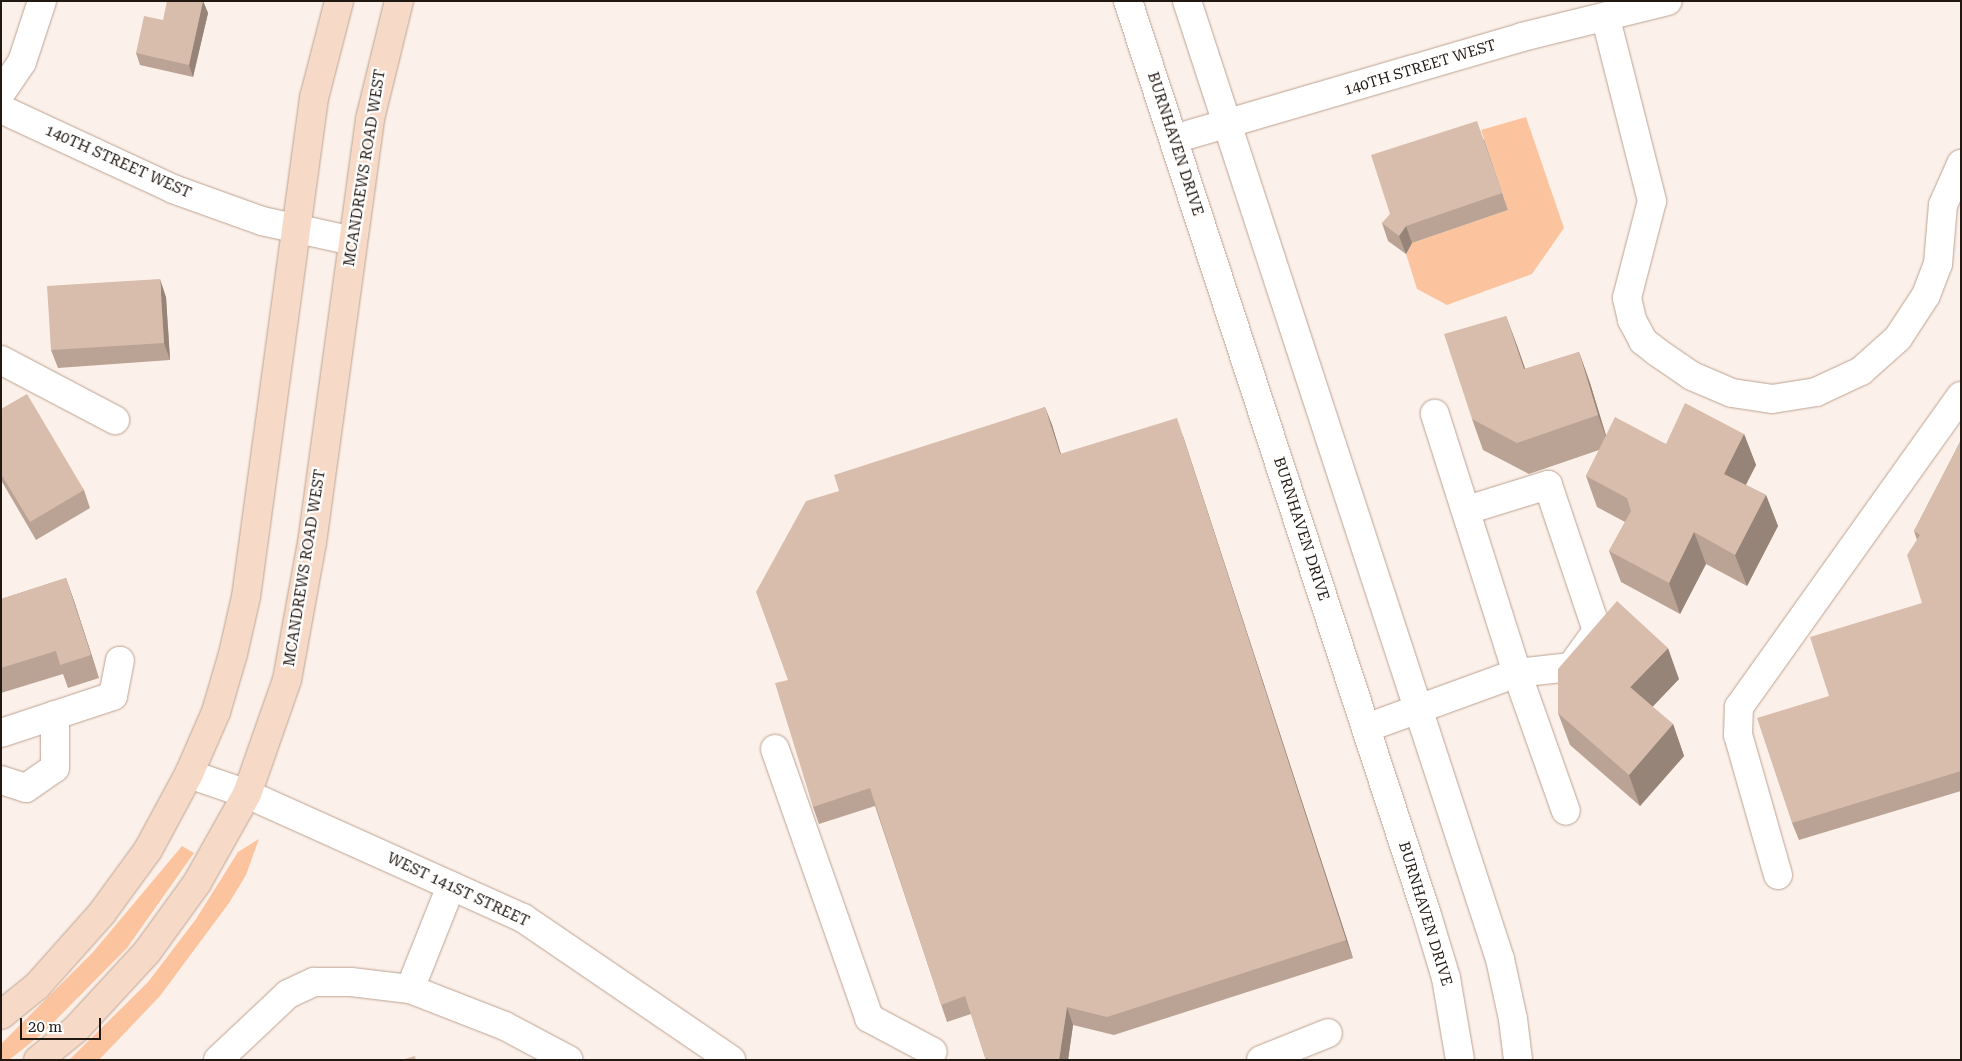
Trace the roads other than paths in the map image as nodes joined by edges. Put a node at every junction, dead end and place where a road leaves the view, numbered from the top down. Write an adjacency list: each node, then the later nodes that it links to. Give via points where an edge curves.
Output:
1 (42, 1): 8 (street, via 22,62)
2 (339, 1): 13 (main road, via 314,98)
3 (399, 1): 14 (main road, MCANDREWS ROAD WEST, via 370,119)
4 (1128, 1): 11 (street, BURNHAVEN DRIVE)
5 (1188, 1): 10 (street)
6 (1668, 1): 7 (street, 140TH STREET WEST)
7 (1606, 19): 10 (street, 140TH STREET WEST, via 1522,37); 12 (street, via 1652,201 1627,298 1632,320 1644,341 1657,352 1692,376 1732,393 1772,399 1816,392 1861,371 1898,338 1926,295 1938,264 1942,205)
8 (1, 93)
9 (1, 109): 13 (street, 140TH STREET WEST, via 173,190)
10 (1228, 126): 11 (street, 140TH STREET WEST); 22 (street)
11 (1174, 140): 24 (street, BURNHAVEN DRIVE)
12 (1961, 164)
13 (295, 229): 14 (street, 140TH STREET WEST); 27 (main road, via 246,597 218,704)
14 (354, 241): 29 (main road, MCANDREWS ROAD WEST, via 300,621 287,680)
15 (1, 360): 18 (street)
16 (1961, 396): 31 (street, via 1739,707 1738,735)
17 (1435, 414): 19 (street)
18 (115, 420)
19 (1467, 510): 21 (street); 21 (street, via 1548,486 1597,631 1571,667)
20 (120, 661): 23 (street, via 113,696)
21 (1517, 673): 22 (street); 30 (street)
22 (1419, 710): 24 (street); 43 (street, via 1500,959)
23 (55, 715): 25 (street); 28 (street, via 56,768 26,788)
24 (1366, 728): 42 (street, BURNHAVEN DRIVE, via 1446,978)
25 (1, 732)
26 (776, 749): 36 (street, via 869,1018)
27 (189, 774): 29 (street, WEST 141ST STREET); 34 (main road, via 148,850 102,913 37,986)
28 (1, 780)
29 (247, 794): 32 (street, WEST 141ST STREET); 37 (main road, MCANDREWS ROAD WEST, via 197,883 147,952 76,1029)
30 (1566, 811)
31 (1778, 875)
32 (451, 886): 33 (street); 40 (street, WEST 141ST STREET, via 523,918)
33 (410, 989): 38 (street, via 351,982 314,982 288,994); 39 (street, via 505,1026)
34 (1, 1015)
35 (1328, 1034): 41 (street)
36 (933, 1052)
37 (38, 1060)
38 (218, 1060)
39 (569, 1060)
40 (731, 1060)
41 (1261, 1060)
42 (1460, 1060)
43 (1518, 1060)

